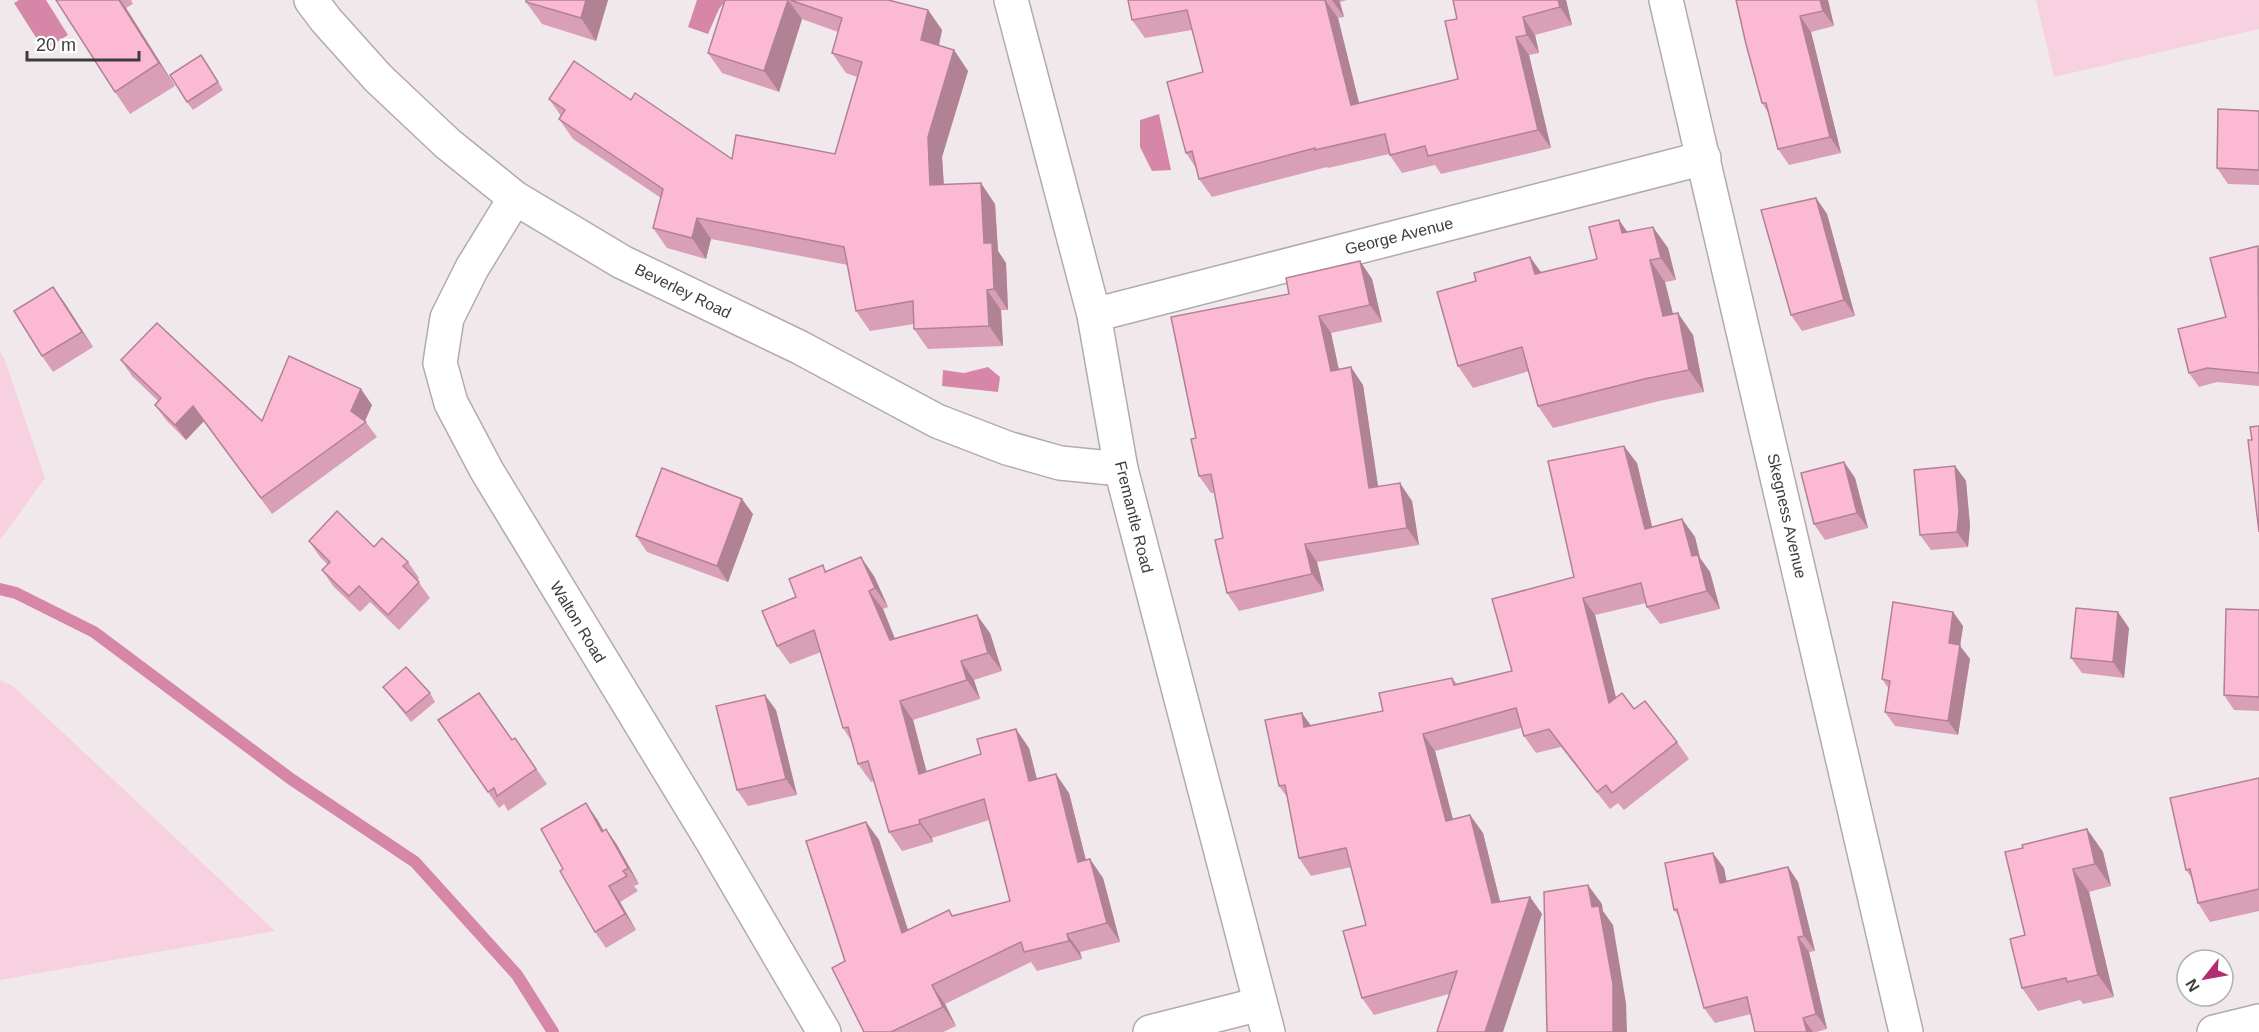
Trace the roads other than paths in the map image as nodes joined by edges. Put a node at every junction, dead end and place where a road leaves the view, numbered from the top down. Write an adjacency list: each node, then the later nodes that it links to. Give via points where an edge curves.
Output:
1 (311, 0): 5 (street, Beverley Road, via 378,78 448,144)
2 (1011, 0): 6 (street, Fremantle Road)
3 (1666, 0): 4 (street, Skegness Avenue)
4 (1704, 158): 6 (street, George Avenue); 12 (street, Skegness Avenue)
5 (515, 198): 7 (street, Beverley Road, via 622,261 800,347 937,421 1060,463); 10 (street, Walton Road, via 447,318 440,363 451,403 487,471)
6 (1094, 315): 7 (street, Fremantle Road)
7 (1121, 470): 8 (street, Fremantle Road)
8 (1264, 1018): 11 (street)
9 (2259, 1021): 13 (street)
10 (824, 1032)
11 (1150, 1032)
12 (1906, 1032)
13 (2214, 1032)

